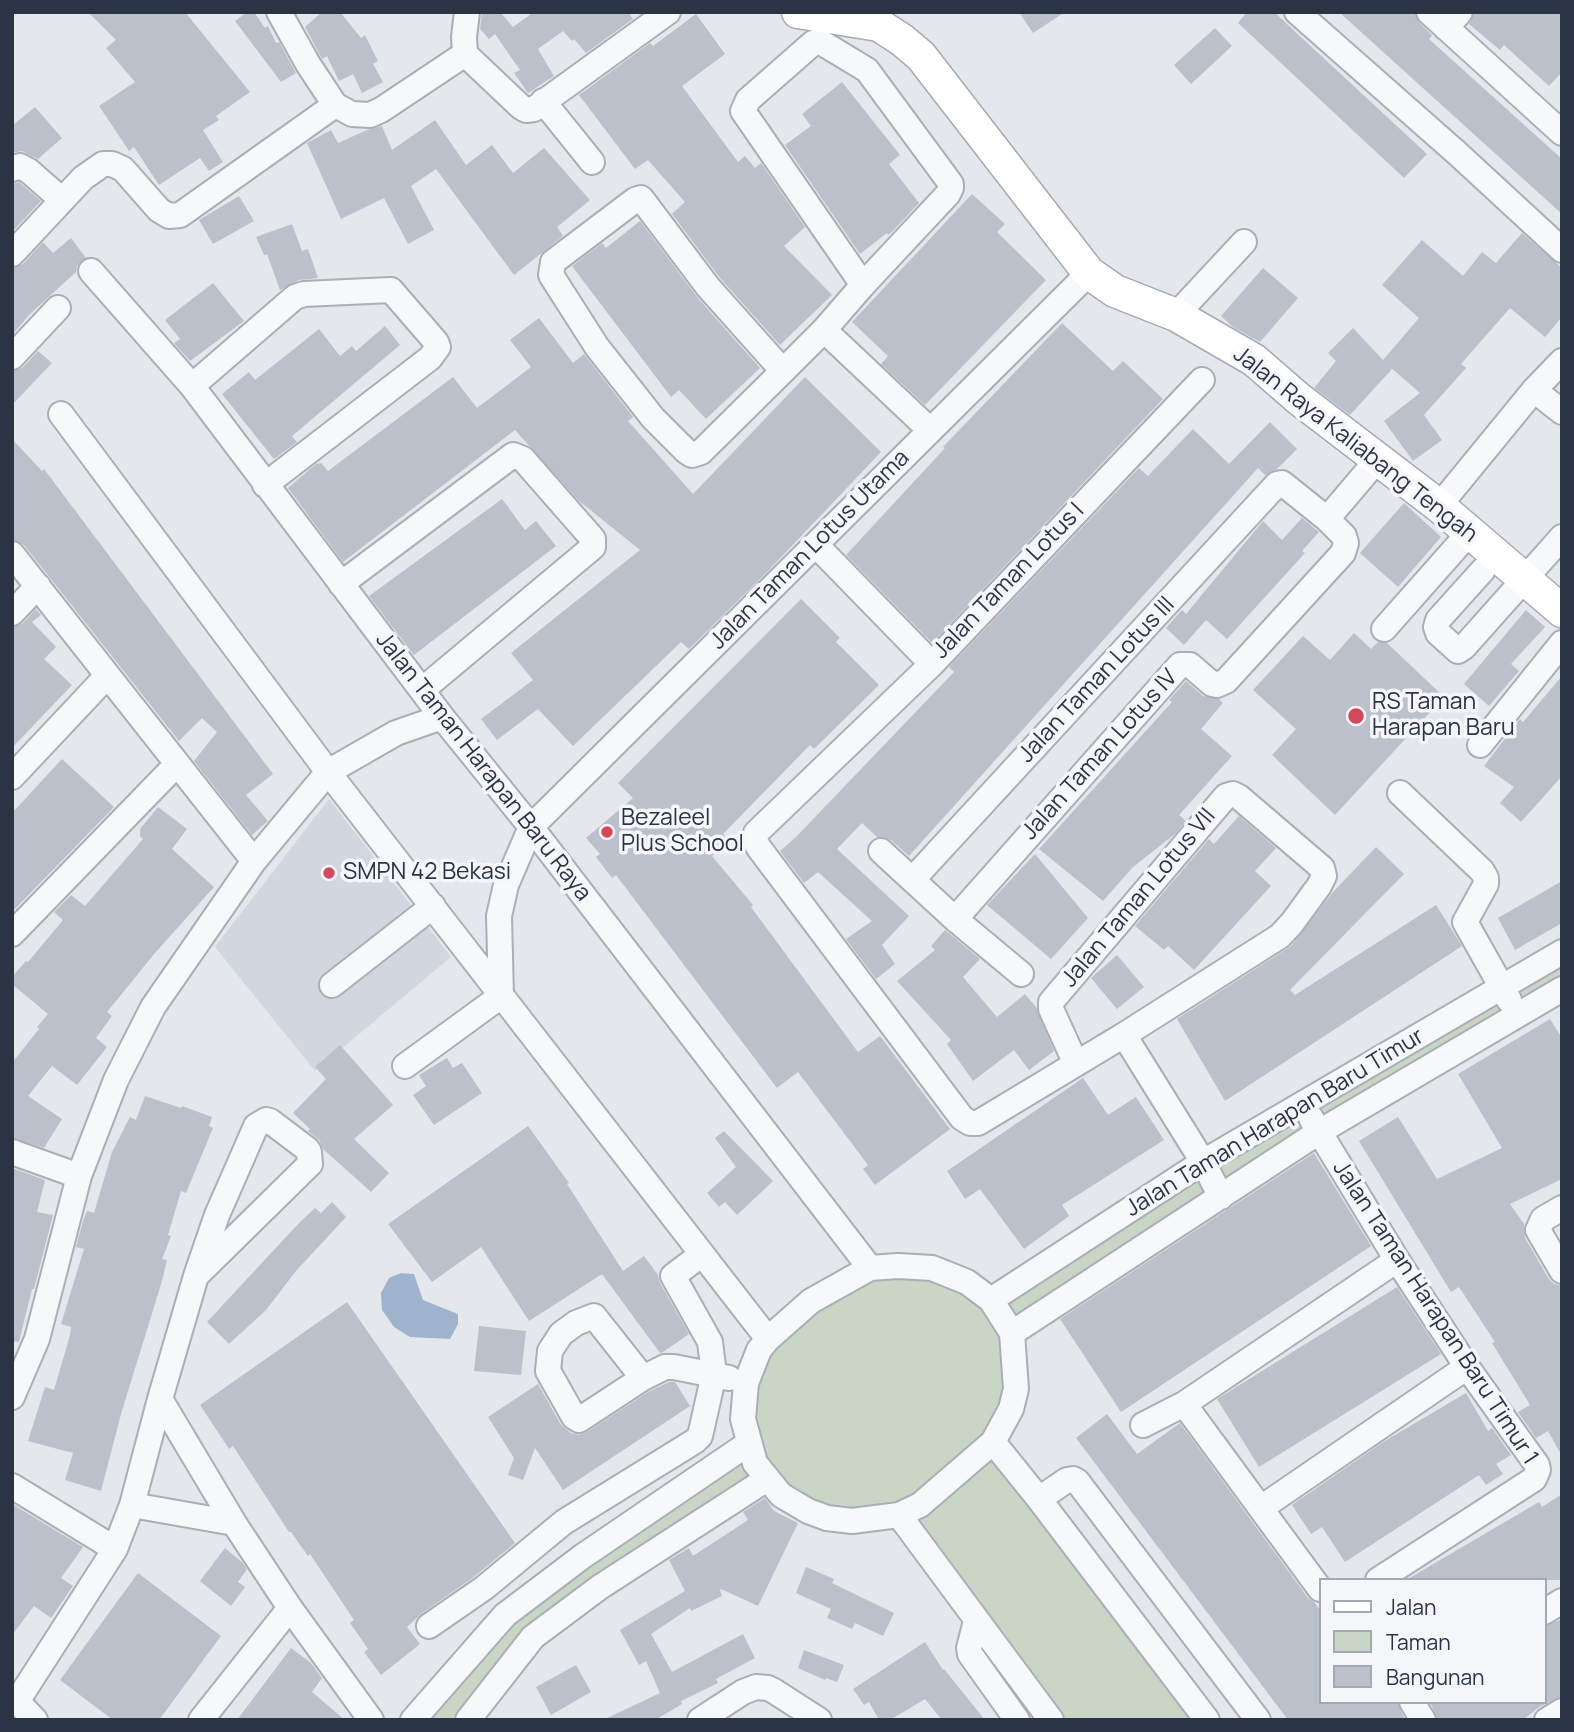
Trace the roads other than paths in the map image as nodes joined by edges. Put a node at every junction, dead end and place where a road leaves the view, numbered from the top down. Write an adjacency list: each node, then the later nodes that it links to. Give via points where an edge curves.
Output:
1 (279, 12): 9 (street)
2 (467, 12): 7 (street)
3 (668, 12): 8 (street)
4 (798, 12): 18 (main road, Jalan Raya Kaliabang Tengah, via 879,25 921,56)
5 (1297, 12): 15 (street)
6 (1445, 18): 10 (street)
7 (465, 54): 8 (street, via 521,107 534,108); 9 (street, via 370,115 352,114)
8 (543, 101): 11 (street)
9 (335, 105): 13 (street, via 180,215 169,216 159,210 123,169 112,164 103,164 83,178)
10 (1562, 133)
11 (592, 162)
12 (12, 169): 13 (street, via 20,166 29,171)
13 (62, 200): 16 (street)
14 (1244, 242): 21 (street)
15 (1562, 250)
16 (12, 254)
17 (91, 271): 27 (street, Jalan Taman Harapan Baru Raya)
18 (1089, 273): 21 (main road, Jalan Raya Kaliabang Tengah, via 1115,290); 31 (street, Jalan Taman Lotus Utama)
19 (863, 285): 19 (street, via 948,194 950,184 867,70 823,43 813,43 748,100 743,111); 22 (street)
20 (58, 308): 23 (street)
21 (1176, 316): 32 (main road, Jalan Raya Kaliabang Tengah, via 1254,360)
22 (824, 330): 25 (street); 31 (street)
23 (12, 356)
24 (1562, 360): 28 (street)
25 (783, 371): 25 (street, via 708,287 641,198 553,262 551,275 597,347 653,418 692,455 701,452)
26 (1202, 380): 48 (street, Jalan Taman Lotus I)
27 (192, 386): 33 (street, Jalan Taman Harapan Baru Raya); 33 (street, via 304,294 391,290 436,342 438,347 429,358)
28 (1534, 390): 29 (street); 34 (street)
29 (1562, 412)
30 (61, 414): 54 (street)
31 (930, 430): 38 (street, Jalan Taman Lotus Utama)
32 (1378, 459): 34 (main road, Jalan Raya Kaliabang Tengah); 35 (street)
33 (265, 485): 42 (street, Jalan Taman Harapan Baru Raya)
34 (1439, 506): 36 (main road, Jalan Raya Kaliabang Tengah)
35 (1327, 519): 60 (street, Jalan Taman Lotus III, via 1282,483 1277,484); 62 (street, Jalan Taman Lotus IV, via 1344,536 1343,553 1226,681 1212,684 1190,665 1180,665)
36 (1469, 533): 41 (main road, Jalan Raya Kaliabang Tengah); 46 (street)
37 (1562, 537): 41 (street)
38 (816, 545): 48 (street, Jalan Taman Lotus I); 57 (street, Jalan Taman Lotus Utama)
39 (12, 554): 43 (street)
40 (1483, 570): 41 (street, via 1438,620 1438,633 1458,651)
41 (1523, 579): 44 (main road, Jalan Raya Kaliabang Tengah)
42 (341, 584): 50 (street, Jalan Taman Harapan Baru Raya); 50 (street, via 513,455 523,458 593,539 593,547)
43 (38, 586): 45 (street); 49 (street)
44 (1562, 611)
45 (12, 613)
46 (1384, 629)
47 (1562, 643): 52 (street)
48 (932, 664): 72 (street, Jalan Taman Lotus VII, via 763,825 755,841 962,1118 978,1123)
49 (107, 676): 53 (street); 55 (street)
50 (422, 690): 51 (street, Jalan Taman Harapan Baru Raya)
51 (442, 717): 54 (street, via 396,733); 57 (street, Jalan Taman Harapan Baru Raya)
52 (1480, 745)
53 (177, 764): 59 (street); 63 (street)
54 (328, 772): 59 (street); 61 (street)
55 (12, 777)
56 (1400, 793): 67 (street, via 1486,877 1465,922)
57 (531, 827): 69 (street, via 506,885 499,916); 83 (street, Jalan Taman Harapan Baru Raya)
58 (881, 851): 60 (street)
59 (254, 861): 78 (street, via 153,1007 116,1080)
60 (913, 879): 62 (street)
61 (433, 906): 66 (street); 69 (street)
62 (955, 919): 65 (street)
63 (12, 934)
64 (1562, 952): 67 (street, Jalan Taman Harapan Baru Timur)
65 (1021, 974)
66 (332, 985)
67 (1502, 987): 70 (street); 74 (street, Jalan Taman Harapan Baru Timur)
68 (1562, 989): 70 (street, Jalan Taman Harapan Baru Timur)
69 (501, 996): 73 (street); 81 (street)
70 (1517, 1015): 75 (street, Jalan Taman Harapan Baru Timur)
71 (1124, 1035): 72 (street, Jalan Taman Lotus VII); 72 (street, Jalan Taman Lotus VII, via 1280,936 1324,876 1322,868 1233,793 1051,1002); 77 (street)
72 (1076, 1064)
73 (405, 1066)
74 (1304, 1104): 75 (street, Jalan Taman Harapan Baru Timur 1); 77 (street, Jalan Taman Harapan Baru Timur)
75 (1319, 1132): 79 (street, Jalan Taman Harapan Baru Timur); 82 (street, Jalan Taman Harapan Baru Timur 1)
76 (12, 1153): 78 (street)
77 (1203, 1162): 79 (street); 86 (street, Jalan Taman Harapan Baru Timur)
78 (79, 1176): 93 (street, via 37,1339)
79 (1221, 1197): 87 (street, Jalan Taman Harapan Baru Timur)
80 (1562, 1208): 84 (street, via 1543,1219 1538,1230)
81 (702, 1254): 88 (street); 90 (street, via 673,1276 710,1342)
82 (1397, 1260): 89 (street, Jalan Taman Harapan Baru Timur 1); 95 (street)
83 (870, 1268): 86 (street, via 932,1268 967,1282); 88 (street, via 811,1301)
84 (1562, 1271)
85 (196, 1276): 85 (street, via 256,1126 270,1121 307,1149 310,1164); 94 (street)
86 (991, 1300): 87 (street)
87 (1012, 1333): 97 (street, via 1016,1389)
88 (768, 1339): 92 (street)
89 (1467, 1367): 103 (street); 109 (street, Jalan Taman Harapan Baru Timur 1, via 1537,1465 1536,1477)
90 (714, 1374): 91 (street, via 665,1367); 92 (street); 105 (street, via 703,1429 695,1441)
91 (643, 1378)
92 (746, 1383): 98 (street, via 743,1419)
93 (12, 1397)
94 (160, 1399): 102 (street); 106 (street)
95 (1184, 1404): 96 (street); 103 (street)
96 (1143, 1425)
97 (993, 1442): 101 (street); 104 (street, via 920,1505)
98 (749, 1443): 99 (street); 108 (street)
99 (767, 1479): 104 (street, via 781,1495 827,1518 852,1521); 111 (street)
100 (12, 1486): 107 (street)
101 (1039, 1499): 129 (street); 130 (street, via 1067,1480 1077,1481)
102 (132, 1505): 106 (street); 107 (street)
103 (1261, 1508): 110 (street)
104 (900, 1515): 115 (street)
105 (564, 1522): 108 (street); 116 (street)
106 (234, 1523): 113 (street)
107 (115, 1549): 117 (street)
108 (583, 1556): 111 (street); 124 (street, via 505,1615)
109 (1381, 1578)
110 (1318, 1586)
111 (600, 1587): 125 (street, via 533,1637)
112 (1562, 1601): 114 (street)
113 (290, 1608): 122 (street); 123 (street)
114 (1546, 1611)
115 (976, 1621): 127 (street, via 970,1654); 128 (street)
116 (429, 1626)
117 (15, 1698): 121 (street)
118 (1413, 1704): 131 (street)
119 (1562, 1711): 132 (street)
120 (812, 1718): 126 (street, via 774,1691 756,1687)
121 (35, 1720)
122 (201, 1720)
123 (371, 1720)
124 (413, 1720)
125 (468, 1720)
126 (700, 1720)
127 (1017, 1720)
128 (1051, 1720)
129 (1207, 1720)
130 (1258, 1720)
131 (1423, 1720)
132 (1547, 1720)

